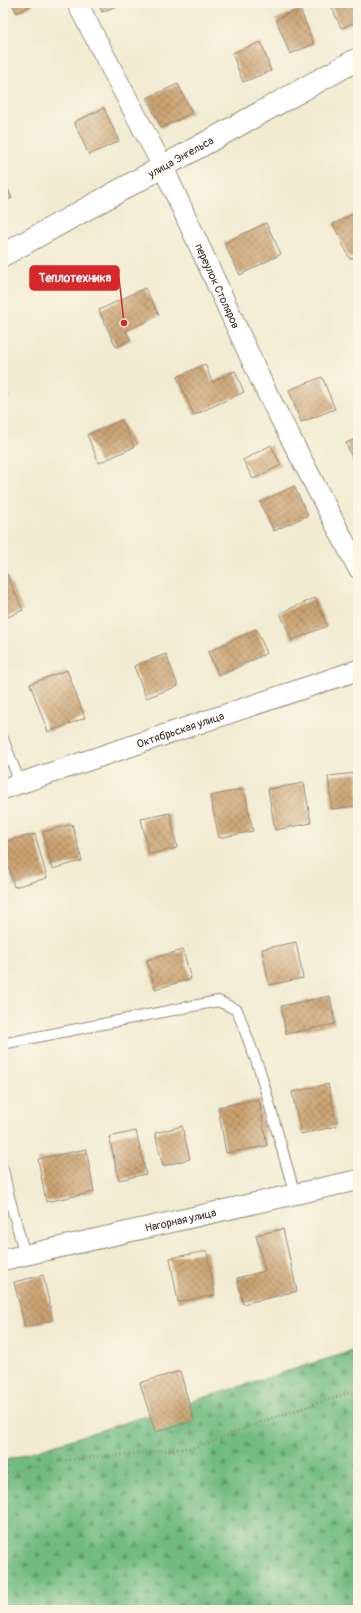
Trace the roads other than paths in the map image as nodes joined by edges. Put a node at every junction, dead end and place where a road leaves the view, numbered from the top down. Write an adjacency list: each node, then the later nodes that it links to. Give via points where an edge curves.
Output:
1 (77, 3): 3 (street, переулок Столяров)
2 (358, 59): 3 (street, улица Энгельса)
3 (163, 167): 4 (street, улица Энгельса); 5 (street, переулок Столяров, via 264,387)
4 (3, 255)
5 (358, 568)
6 (358, 670): 8 (street, Октябрьская улица)
7 (3, 739): 8 (lane)
8 (12, 786)
9 (3, 1045): 12 (lane, via 218,1001 237,1010 260,1071)
10 (3, 1169): 13 (lane)
11 (358, 1180): 12 (street, Нагорная улица)
12 (295, 1195): 13 (street, Нагорная улица)
13 (25, 1255): 14 (street, Нагорная улица)
14 (3, 1260)

